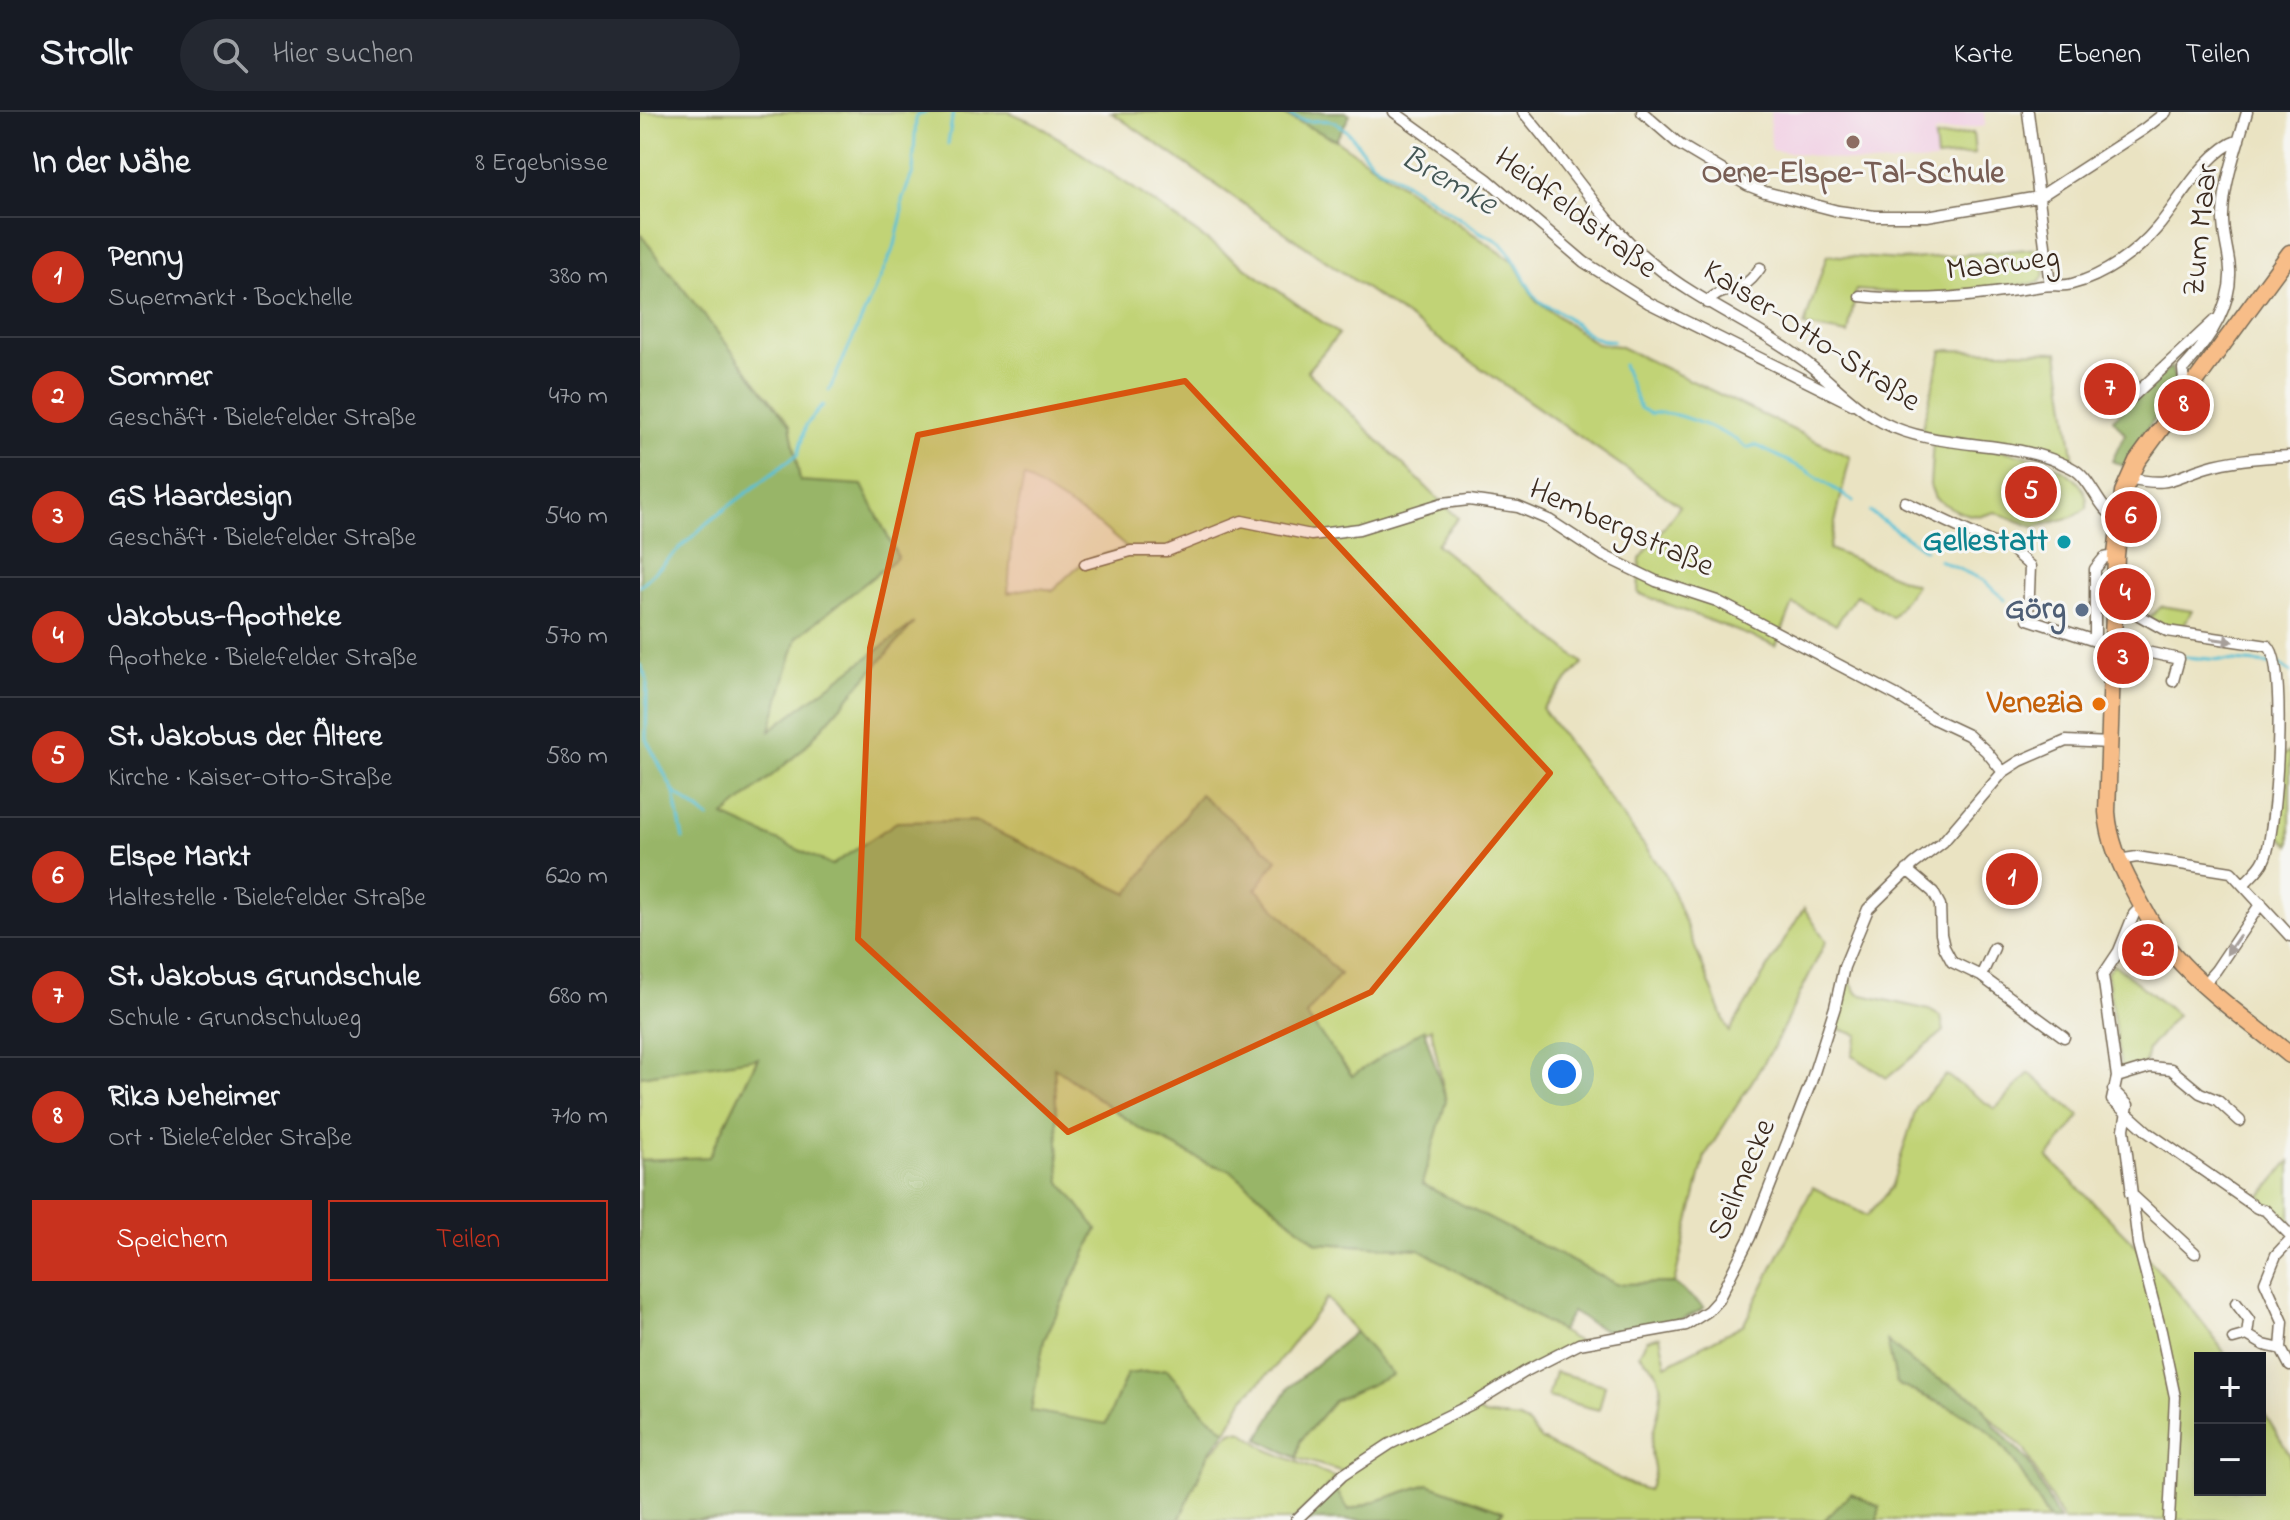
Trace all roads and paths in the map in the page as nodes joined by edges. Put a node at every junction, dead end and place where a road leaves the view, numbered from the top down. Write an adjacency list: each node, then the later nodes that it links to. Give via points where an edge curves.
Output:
1 (1394, 112): 17 (street, Heidfeldstraße, via 1487,179 1584,262 1649,303)
2 (1523, 112): 13 (street, Kaiser-Otto-Straße, via 1626,239)
3 (1642, 112): 8 (street, via 1680,145 1747,185 1838,211 1927,216)
4 (2028, 112): 8 (street)
5 (2166, 112): 8 (street)
6 (2247, 112): 7 (street, Zum Maar)
7 (2239, 140): 11 (street, Maarweg, via 2219,149 2134,252 2093,276); 14 (street, Zum Maar, via 2223,217 2230,278)
8 (2039, 197): 11 (street)
9 (2290, 253): 15 (main road)
10 (1760, 268): 13 (street, via 1745,286 1717,293)
11 (2050, 285): 12 (street, Maarweg, via 1924,301)
12 (1860, 296)
13 (1707, 303): 17 (street, Kaiser-Otto-Straße, via 1788,349)
14 (2217, 319): 15 (street, Zum Maar, via 2183,369); 16 (street)
15 (2190, 388): 19 (main road)
16 (2130, 399)
17 (1861, 408): 21 (street, Kaiser-Otto-Straße, via 1920,437 2020,450 2070,467 2085,477)
18 (2290, 456): 19 (street, via 2209,467 2173,482)
19 (2128, 478): 21 (main road)
20 (1905, 502): 25 (street, via 2010,548 2030,566 2028,619)
21 (2118, 519): 22 (main road)
22 (2116, 555): 24 (main road); 25 (street, via 2104,558 2095,569)
23 (1085, 564): 29 (street, Hembergstraße, via 1131,551 1167,551 1242,521 1321,535 1443,503 1469,500 1518,507 1549,520 1604,556 1717,601 1898,696 1968,735)
24 (2114, 608): 26 (main road); 32 (street, one-way to 32, via 2173,633 2271,648 2278,708 2276,780 2266,855)
25 (2095, 641): 26 (street)
26 (2112, 644): 27 (street, via 2179,659); 28 (main road)
27 (2173, 681)
28 (2110, 743): 29 (street, Seilmecke, via 2066,741); 30 (main road, via 2108,832)
29 (2003, 772): 31 (street, Seilmecke, via 1943,842)
30 (2118, 860): 32 (street, via 2137,857 2226,870); 34 (main road)
31 (1907, 870): 37 (street, via 1940,905 1941,934 1952,962); 52 (street, Seilmecke, via 1868,909 1844,967 1811,1082 1750,1237 1708,1311 1686,1325 1579,1344 1539,1364 1343,1475)
32 (2244, 884): 33 (street)
33 (2261, 903): 35 (street); 38 (street, one-way to 38)
34 (2142, 906): 38 (main road, via 2173,953); 41 (street, via 2103,975)
35 (2290, 936)
36 (1994, 948): 37 (street)
37 (1981, 976): 39 (street)
38 (2203, 985): 40 (main road)
39 (2064, 1037)
40 (2290, 1055)
41 (2117, 1077): 42 (street, via 2112,1100); 43 (street, via 2150,1067 2171,1069)
42 (2127, 1113): 44 (street); 45 (street, via 2168,1147 2265,1210)
43 (2240, 1121)
44 (2130, 1193): 46 (street); 53 (street, via 2175,1397)
45 (2290, 1237): 50 (street, via 2265,1282 2283,1322)
46 (2195, 1253)
47 (2236, 1303): 48 (street, via 2249,1320)
48 (2247, 1335): 49 (street); 50 (street)
49 (2233, 1339)
50 (2281, 1349): 51 (street)
51 (2290, 1366)
52 (1296, 1520)
53 (2169, 1520)

